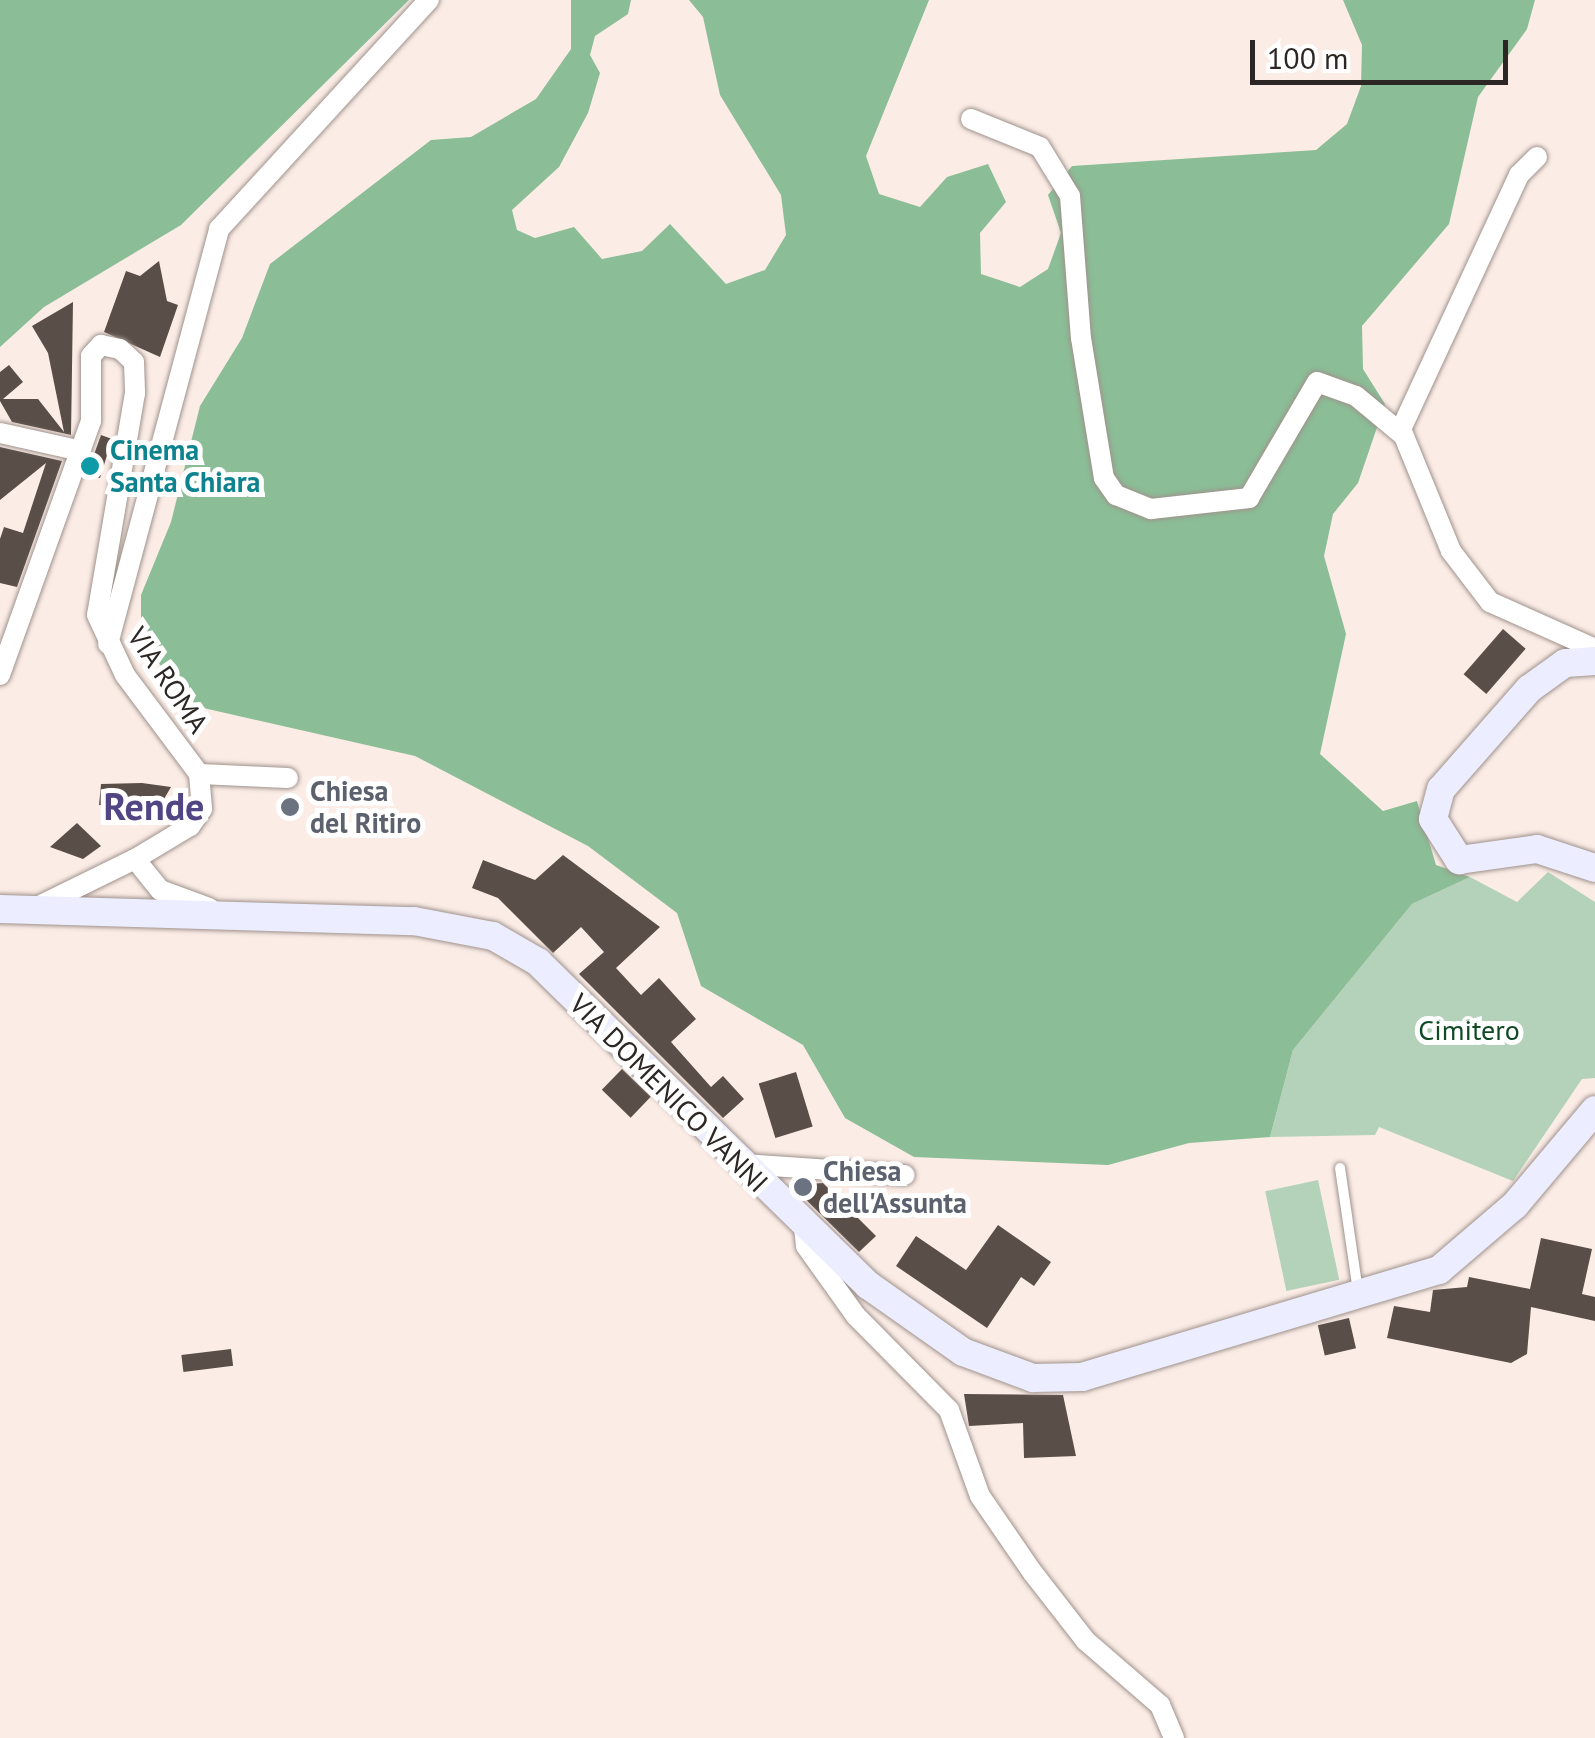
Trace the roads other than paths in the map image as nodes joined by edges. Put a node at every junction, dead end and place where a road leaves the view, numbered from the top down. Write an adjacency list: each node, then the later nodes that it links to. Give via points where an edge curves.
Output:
1 (429, 0): 7 (street, via 220,229)
2 (970, 119): 5 (street, via 1040,147 1070,196 1081,338 1104,478 1116,495 1151,509 1249,498 1316,382 1356,396)
3 (1537, 157): 5 (street, via 1519,175)
4 (0, 433): 6 (street)
5 (1403, 435): 8 (street, via 1451,551 1490,602)
6 (81, 452): 7 (street, VIA ROMA, via 92,356 101,346 134,362 135,393 97,616); 10 (street)
7 (107, 646): 11 (street, VIA ROMA)
8 (1595, 649)
9 (1595, 660): 14 (main road, via 1565,664 1529,689 1441,789 1433,818 1460,860 1537,849)
10 (0, 675)
11 (199, 774): 12 (street); 13 (street, VIA ROMA, via 202,809 190,826)
12 (288, 778)
13 (135, 859): 15 (street, VIA ROMA); 17 (street, via 160,890)
14 (1595, 868)
15 (38, 906): 16 (main road, VIA DOMENICO VANNI); 17 (main road, VIA DOMENICO VANNI)
16 (0, 908)
17 (231, 913): 19 (main road, VIA DOMENICO VANNI, via 414,920 493,936 538,962)
18 (1595, 1110): 23 (main road, VIA DOMENICO VANNI, via 1515,1205 1440,1270)
19 (740, 1164): 21 (street); 22 (main road, VIA DOMENICO VANNI)
20 (1340, 1168): 23 (lane)
21 (905, 1175)
22 (804, 1227): 23 (main road, VIA DOMENICO VANNI, via 914,1322 1033,1378 1082,1377); 24 (street, via 806,1246 856,1316 950,1410 980,1496 1033,1572 1086,1641 1160,1704)
23 (1360, 1300)
24 (1174, 1738)

